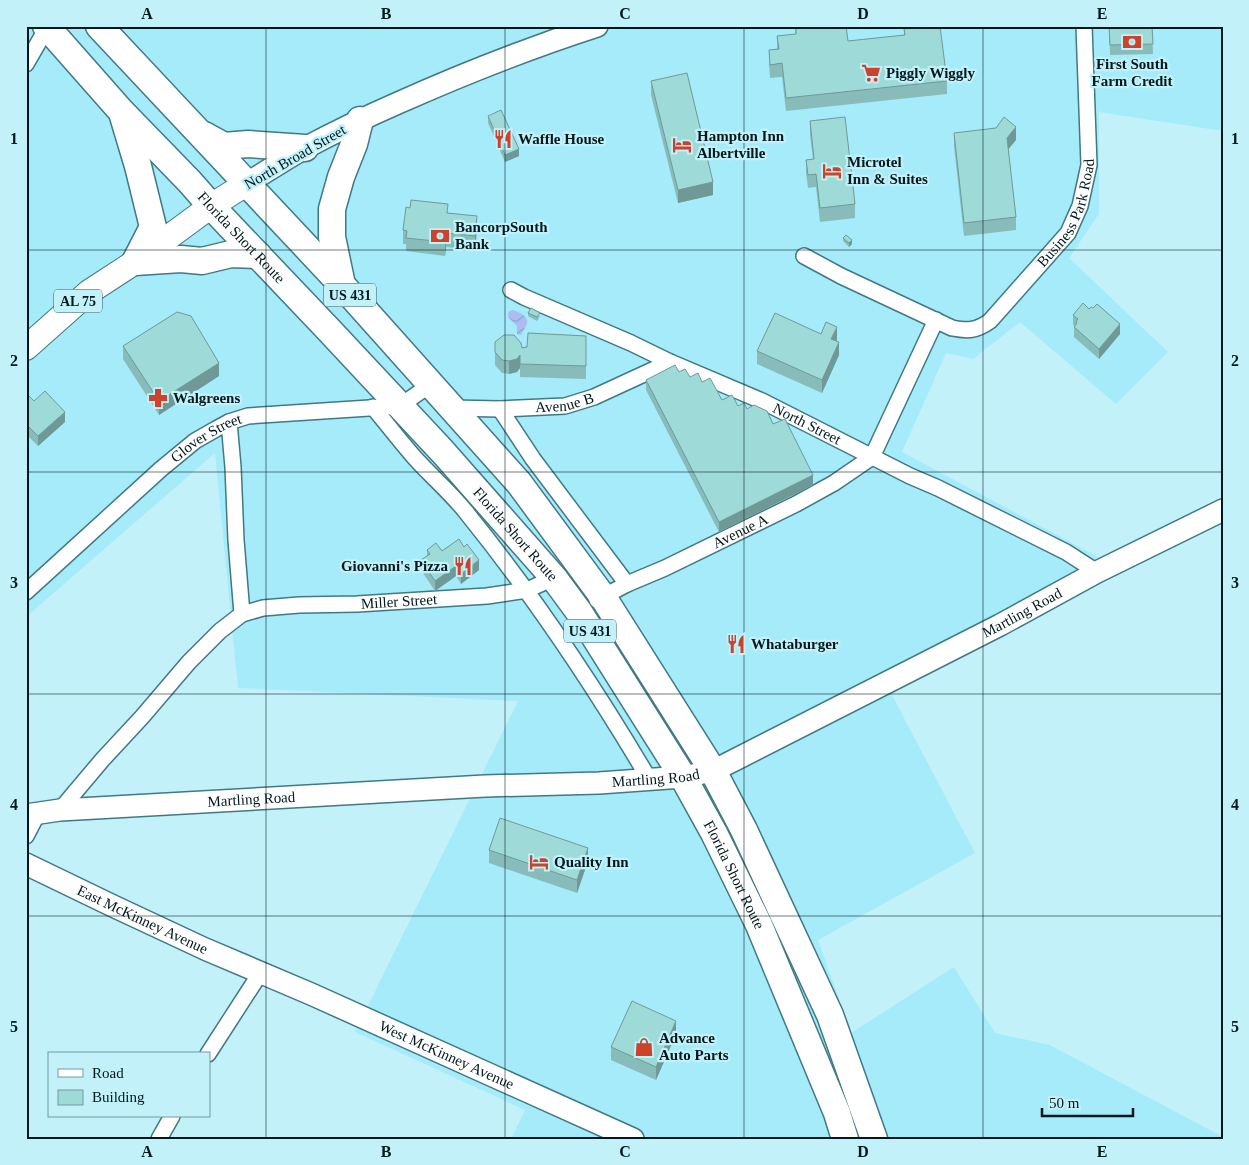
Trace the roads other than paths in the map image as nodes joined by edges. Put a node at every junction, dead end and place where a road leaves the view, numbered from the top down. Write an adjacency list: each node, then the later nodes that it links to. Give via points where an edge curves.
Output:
1 (99, 26): 8 (highway, Florida Short Route / US 431)
2 (597, 26): 7 (street, North Broad Street / AL 75, via 489,64)
3 (1084, 26): 17 (street, Business Park Road, via 1089,165 1080,206 1068,234 984,325 966,330 952,328)
4 (47, 27): 5 (street); 6 (highway, Florida Short Route / US 431)
5 (28, 57)
6 (121, 110): 11 (highway, Florida Short Route / US 431); 14 (highway, via 153,227)
7 (360, 120): 9 (street, North Broad Street / AL 75); 15 (highway, via 332,209 332,236)
8 (200, 133): 9 (highway, via 224,146 248,144); 10 (highway, Florida Short Route / US 431)
9 (305, 148): 10 (street, North Broad Street / AL 75)
10 (246, 184): 11 (main road, North Broad Street / AL 75); 15 (highway, Florida Short Route / US 431)
11 (212, 206): 12 (highway, Florida Short Route / US 431); 14 (main road, North Broad Street / AL 75)
12 (258, 255): 14 (highway, via 231,254 202,260); 21 (highway, Florida Short Route / US 431)
13 (804, 256): 17 (street, Business Park Road)
14 (135, 262): 18 (main road, North Broad Street / AL 75, via 89,292)
15 (342, 285): 20 (highway, Florida Short Route / US 431)
16 (511, 290): 19 (street, North Street)
17 (936, 320): 26 (street)
18 (26, 348)
19 (670, 362): 24 (street, Avenue B, via 594,397 565,406); 26 (street, North Street, via 762,401)
20 (431, 384): 21 (street); 23 (highway, Florida Short Route / US 431)
21 (400, 406): 22 (street, Glover Street); 29 (highway, Florida Short Route / US 431)
22 (373, 407): 25 (street, Glover Street, via 248,416); 31 (street, via 465,511)
23 (451, 408): 24 (street, Avenue B); 33 (highway, Florida Short Route / US 431, via 519,483)
24 (500, 409): 30 (street, via 533,459)
25 (229, 422): 32 (street, Glover Street, via 195,441 161,469); 35 (street)
26 (872, 456): 28 (street, North Street, via 1066,552); 30 (street, Avenue A, via 834,483 796,504)
27 (1223, 510): 28 (street, Martling Road)
28 (1097, 572): 37 (street, Martling Road)
29 (554, 578): 31 (street, Miller Street); 34 (highway, Florida Short Route / US 431)
30 (627, 584): 33 (street, Avenue A)
31 (527, 590): 35 (street, Miller Street, via 458,598 263,608); 36 (street, via 571,654)
32 (26, 592)
33 (603, 597): 34 (street, Avenue A); 37 (highway, Florida Short Route / US 431)
34 (579, 612): 36 (highway, Florida Short Route / US 431)
35 (242, 614): 40 (street, Miller Street, via 189,662)
36 (612, 692): 38 (highway, Florida Short Route / US 431); 39 (street)
37 (713, 772): 38 (street, Martling Road); 50 (highway, Florida Short Route / US 431, via 744,830 830,1015)
38 (683, 777): 39 (street, Martling Road); 49 (highway, Florida Short Route / US 431, via 759,925)
39 (648, 779): 40 (street, Martling Road)
40 (60, 810): 41 (street, Martling Road)
41 (32, 814): 42 (street)
42 (26, 836)
43 (26, 864): 44 (street, East McKinney Avenue)
44 (260, 972): 45 (street); 48 (street, West McKinney Avenue)
45 (209, 1052)
46 (171, 1118): 47 (street)
47 (159, 1139)
48 (633, 1139)
49 (845, 1139)
50 (874, 1139)

